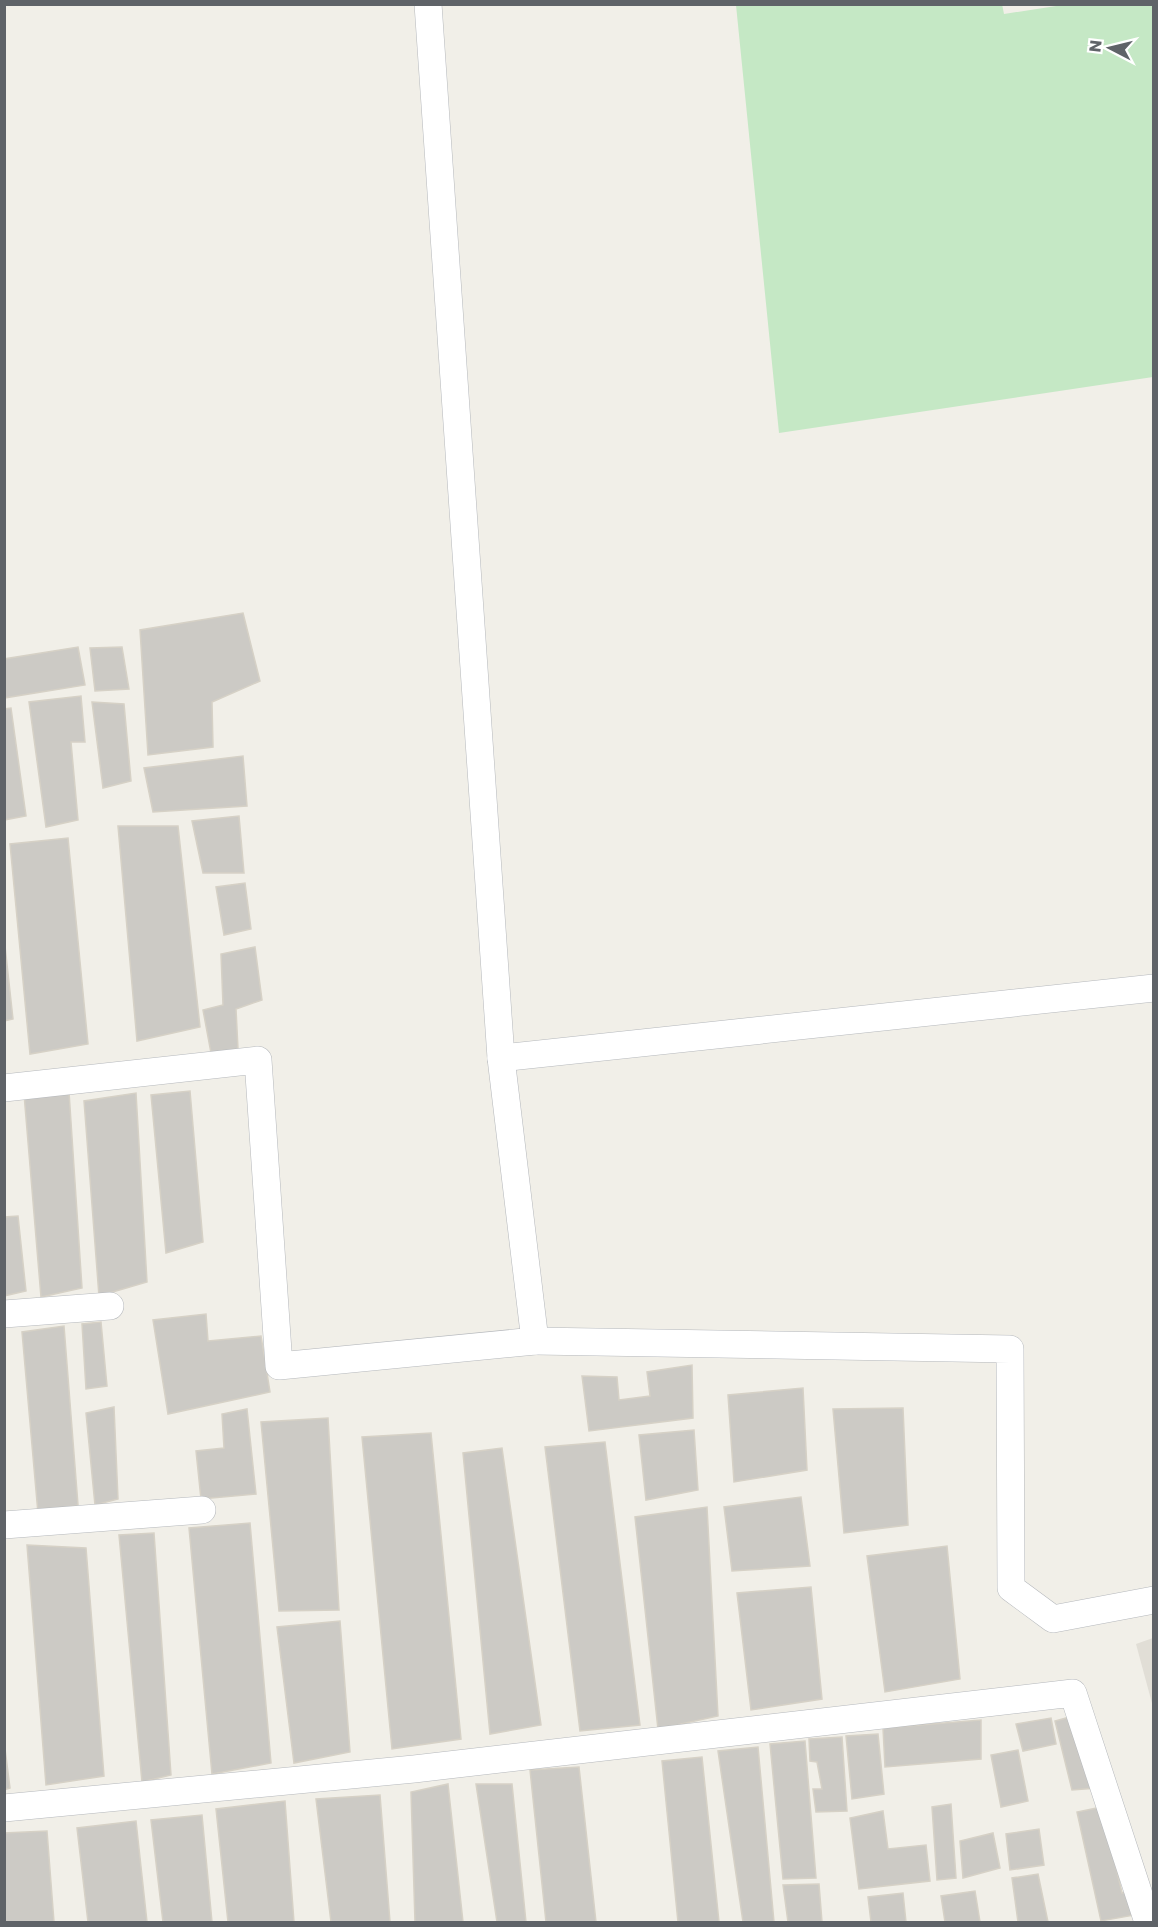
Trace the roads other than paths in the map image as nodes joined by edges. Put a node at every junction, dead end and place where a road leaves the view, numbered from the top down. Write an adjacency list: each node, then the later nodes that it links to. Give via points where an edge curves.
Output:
1 (428, 4): 3 (street)
2 (1154, 988): 3 (street)
3 (501, 1058): 7 (street)
4 (4, 1088): 7 (street, via 258,1060 279,1366)
5 (110, 1306): 6 (street)
6 (4, 1314)
7 (535, 1341): 10 (street, via 1010,1349 1011,1588 1053,1619)
8 (202, 1510): 9 (street)
9 (4, 1525)
10 (1154, 1600)
11 (4, 1808): 12 (street, via 414,1769 1072,1693)
12 (1148, 1923)

